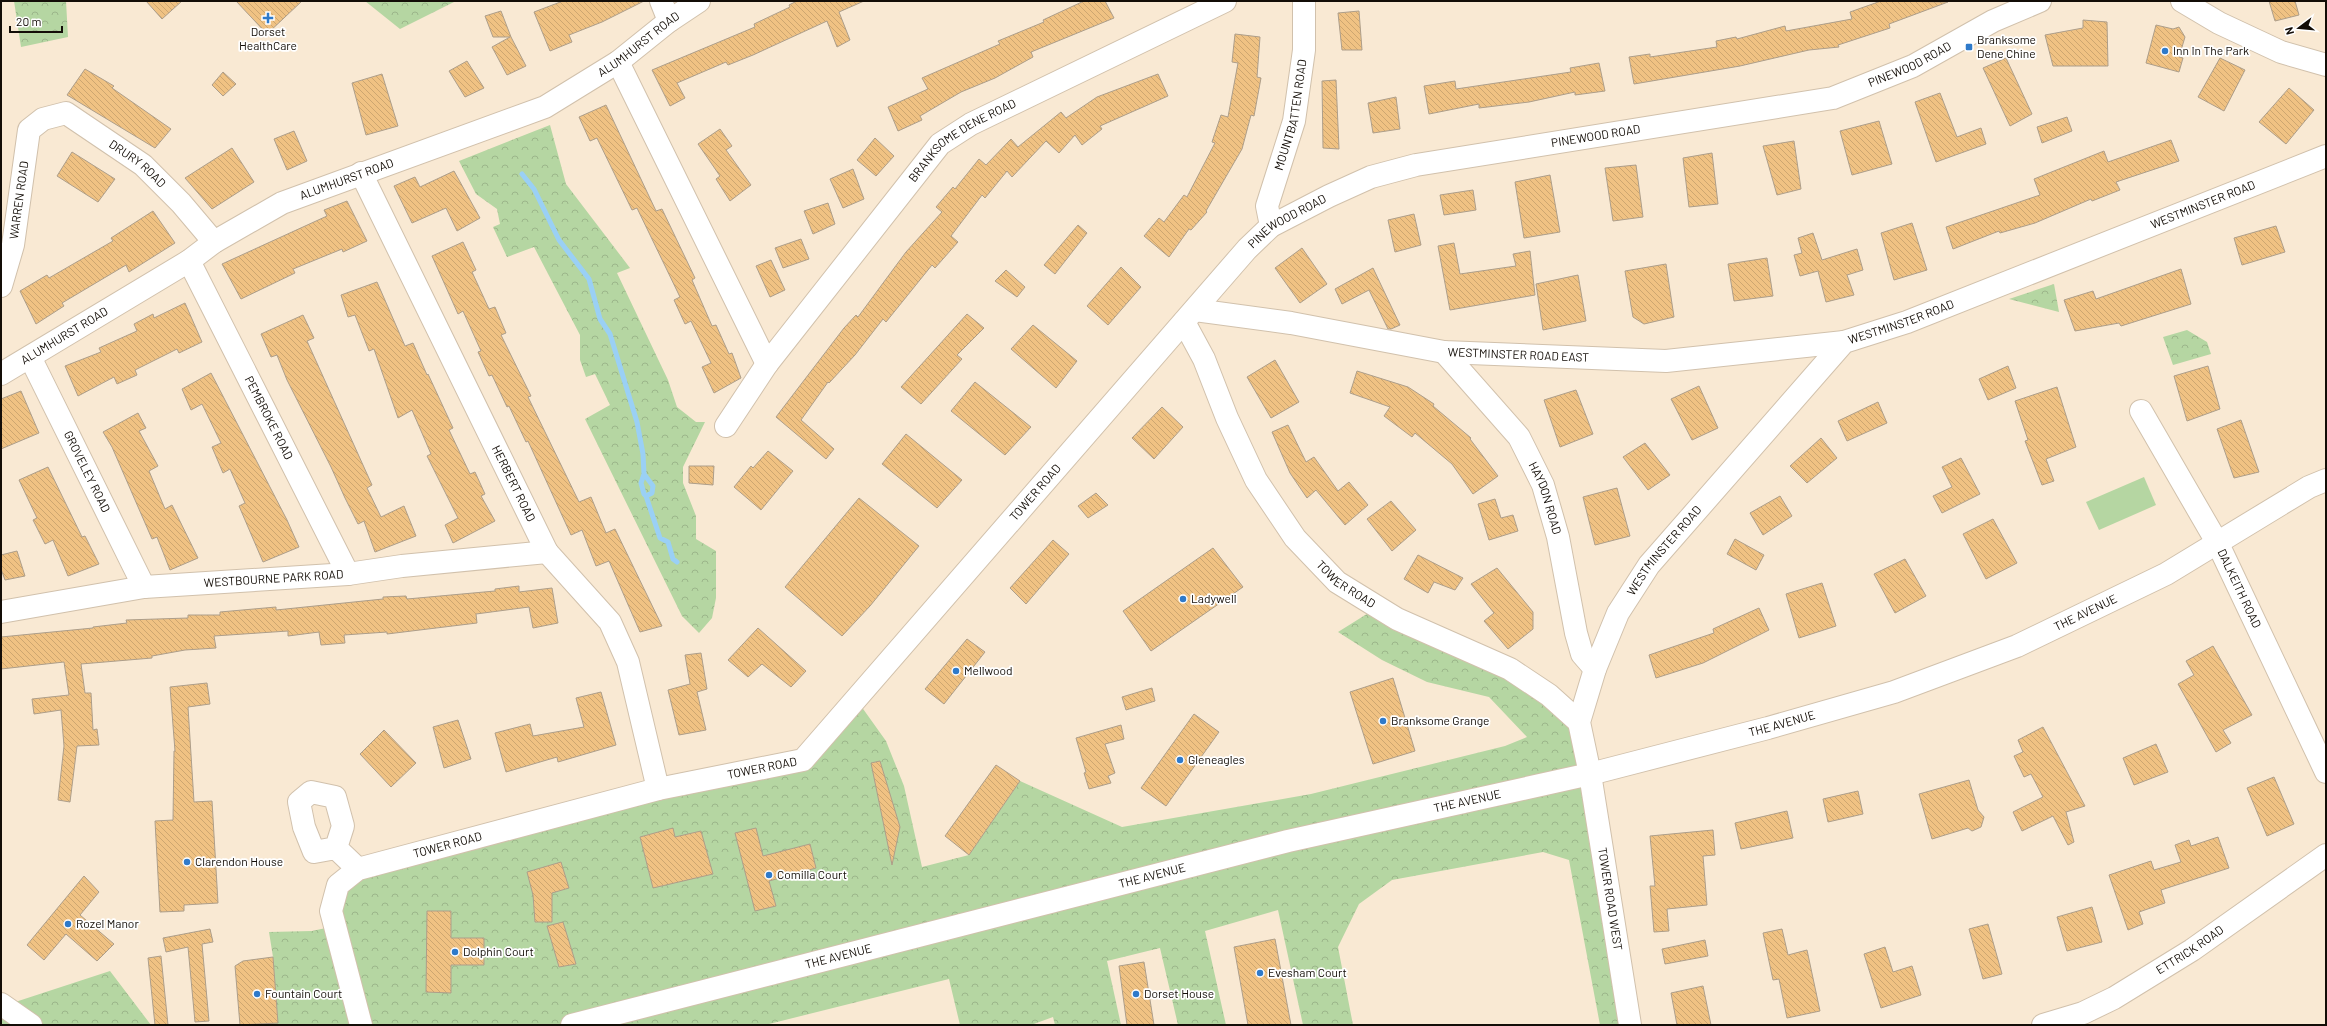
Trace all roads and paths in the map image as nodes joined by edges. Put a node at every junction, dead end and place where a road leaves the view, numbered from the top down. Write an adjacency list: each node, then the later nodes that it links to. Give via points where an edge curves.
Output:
1 (661, 1): 7 (street)
2 (699, 1): 7 (street, ALUMHURST ROAD)
3 (1225, 1): 21 (street, BRANKSOME DENE ROAD, via 971,124 940,144)
4 (1304, 1): 13 (street, MOUNTBATTEN ROAD, via 1304,50 1294,122 1267,206)
5 (2040, 1): 13 (street, PINEWOOD ROAD, via 1993,21 1913,66 1833,98 1416,165 1371,177)
6 (2182, 1): 9 (street, via 2219,23 2281,52)
7 (669, 21): 8 (street, ALUMHURST ROAD)
8 (618, 62): 12 (street, ALUMHURST ROAD, via 545,107); 21 (street)
9 (2326, 65)
10 (43, 119): 14 (street, DRURY ROAD, via 66,114 144,165); 16 (street, WARREN ROAD, via 29,130 13,245)
11 (2326, 156): 18 (street, WESTMINSTER ROAD, via 1907,322)
12 (360, 173): 14 (street, ALUMHURST ROAD, via 282,203); 27 (street, HERBERT ROAD)
13 (1271, 226): 17 (street, PINEWOOD ROAD, via 1247,249)
14 (214, 242): 15 (street, ALUMHURST ROAD)
15 (189, 261): 20 (street, ALUMHURST ROAD); 28 (street, PEMBROKE ROAD)
16 (1, 286)
17 (1189, 316): 19 (street, WESTMINSTER ROAD EAST, via 1291,323); 32 (street, TOWER ROAD, via 1227,418 1256,480 1295,538 1338,582 1397,619 1510,670 1549,695); 35 (street, TOWER ROAD, via 803,760)
18 (1844, 342): 19 (street, WESTMINSTER ROAD EAST, via 1666,361); 31 (street, WESTMINSTER ROAD, via 1649,565 1618,613)
19 (1444, 352): 31 (street, HAYDON ROAD, via 1519,437 1543,485 1558,537 1576,633 1582,654)
20 (30, 358): 22 (street, ALUMHURST ROAD); 29 (street, GROVELEY ROAD)
21 (767, 364): 24 (street, BRANKSOME DENE ROAD)
22 (1, 374)
23 (2141, 411): 26 (street, DALKEITH ROAD)
24 (726, 426)
25 (2326, 480): 26 (street, THE AVENUE, via 2309,487)
26 (2218, 544): 33 (street, DALKEITH ROAD); 34 (street, THE AVENUE, via 2166,574 2017,646 1894,692)
27 (547, 552): 28 (street, WESTBOURNE PARK ROAD, via 402,566); 35 (street, HERBERT ROAD, via 610,622 628,662)
28 (348, 574): 29 (street, WESTBOURNE PARK ROAD)
29 (144, 587): 30 (street, WESTBOURNE PARK ROAD)
30 (1, 612)
31 (1595, 669): 32 (street, WESTMINSTER ROAD)
32 (1579, 722): 34 (street)
33 (2326, 772)
34 (1590, 774): 42 (street, THE AVENUE, via 1288,841); 43 (street, TOWER ROAD WEST)
35 (658, 789): 38 (street, TOWER ROAD)
36 (336, 848): 38 (street)
37 (2326, 855): 44 (street, ETTRICK ROAD, via 2192,950 2114,998 2083,1013)
38 (358, 869): 41 (street, TOWER ROAD, via 338,885 331,912)
39 (1, 1004): 40 (street)
40 (31, 1025)
41 (361, 1025)
42 (572, 1025)
43 (1630, 1025)
44 (2043, 1025)

